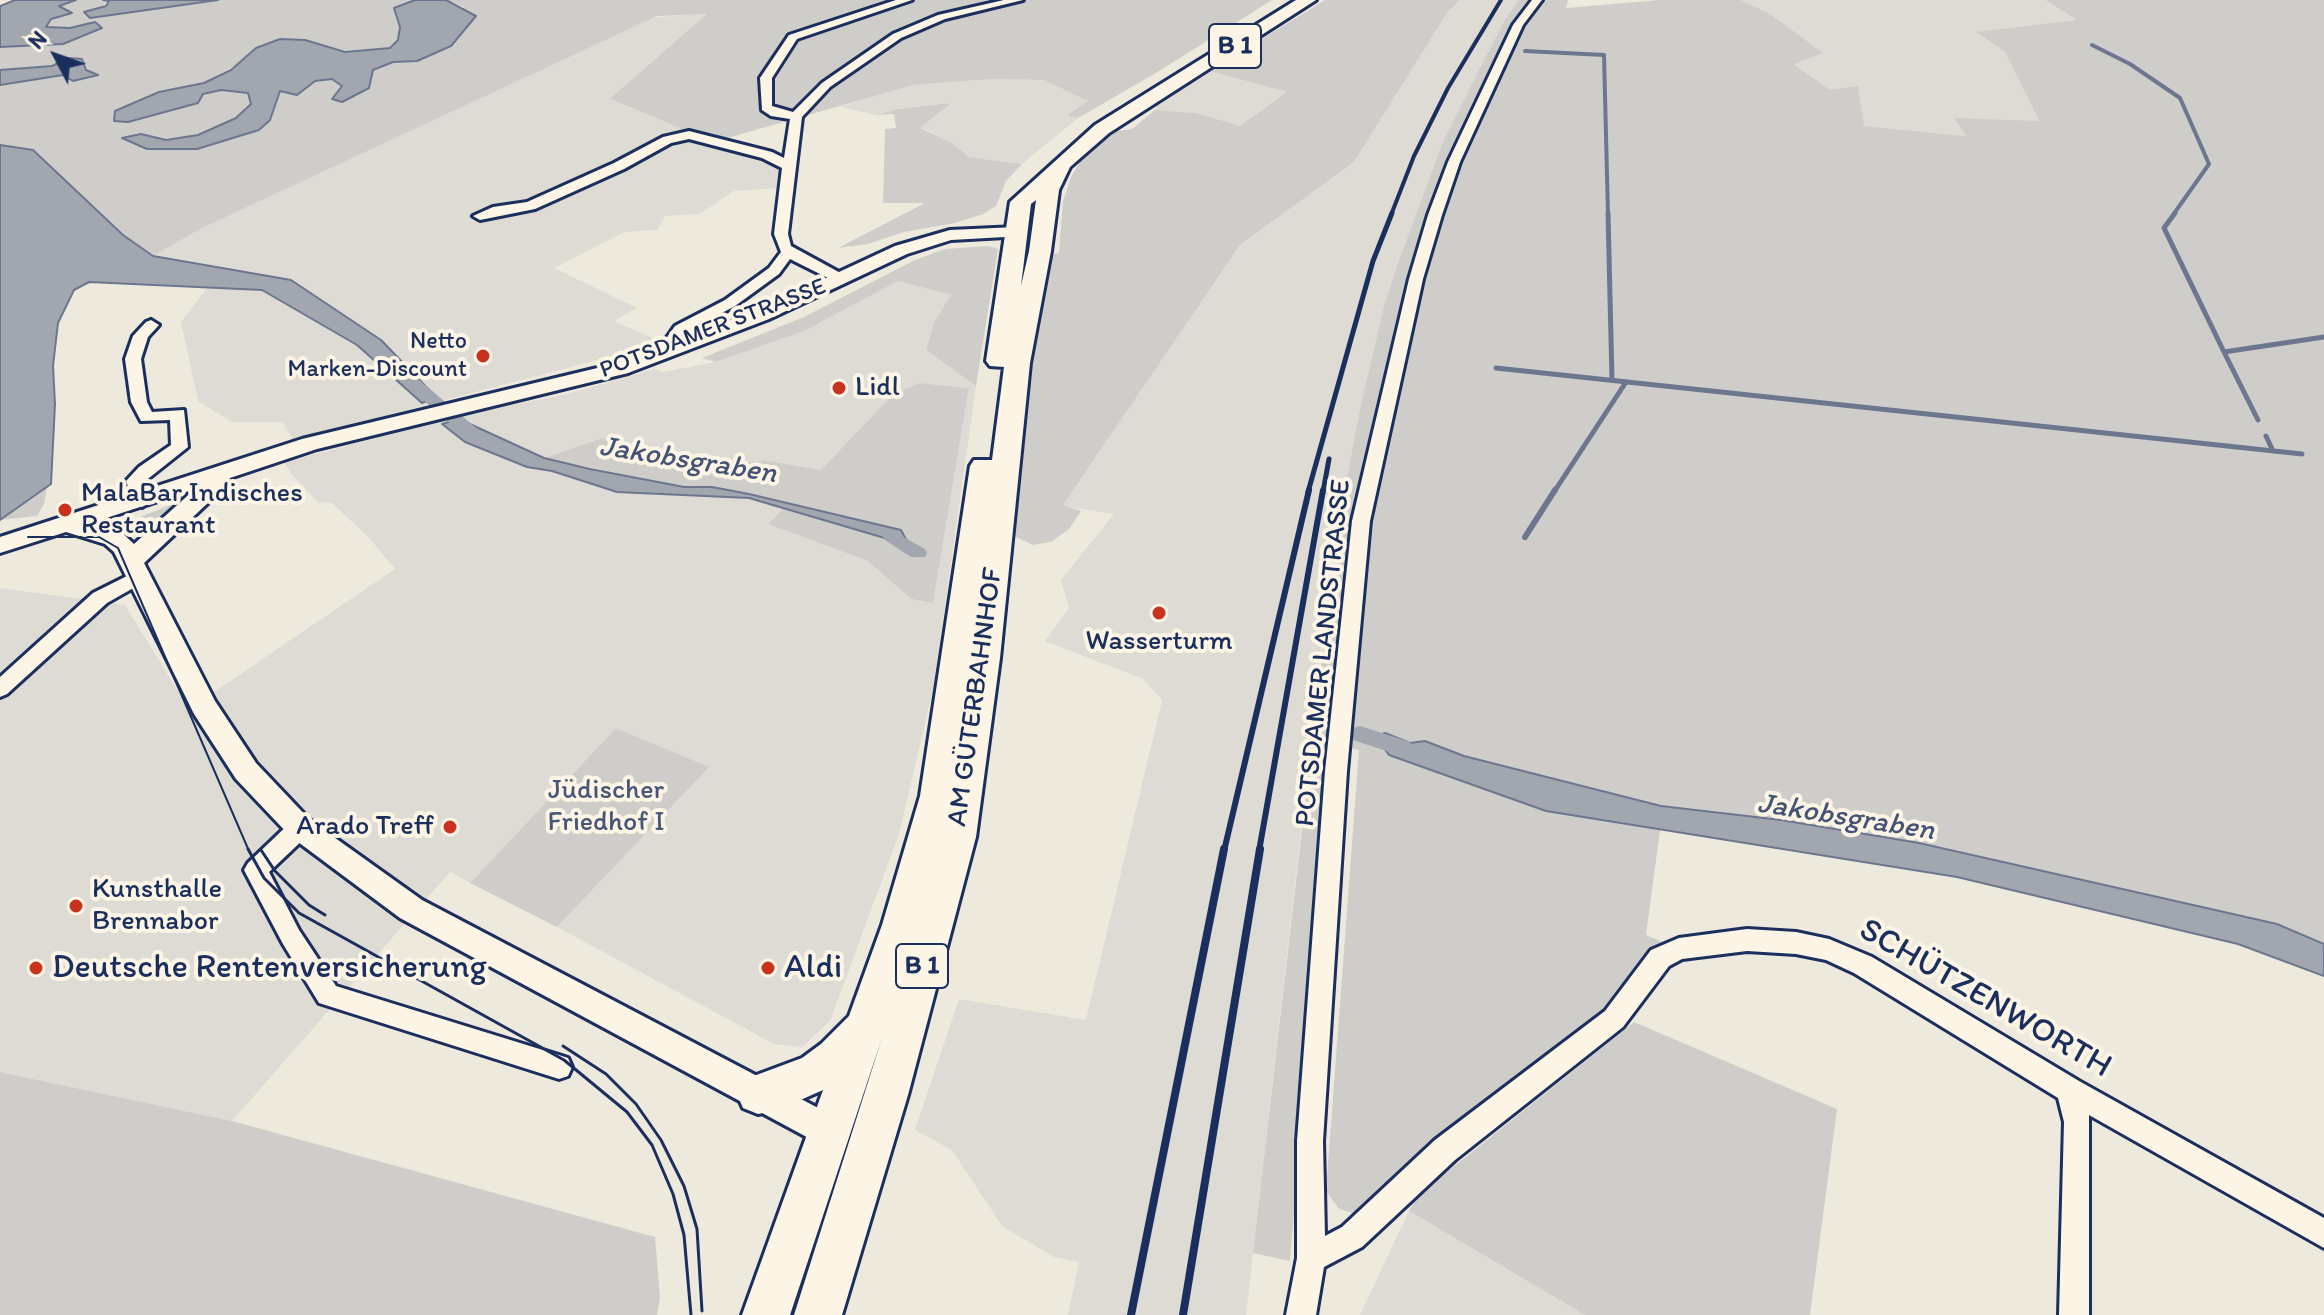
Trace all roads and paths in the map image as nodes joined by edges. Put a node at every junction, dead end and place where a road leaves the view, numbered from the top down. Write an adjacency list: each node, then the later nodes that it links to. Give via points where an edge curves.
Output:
1 (907, 0): 5 (street, via 793,37 766,78 766,107)
2 (1018, 0): 5 (street, via 942,17 897,36 826,85)
3 (1308, 0): 7 (main road, B 1, via 1102,129)
4 (1537, 0): 32 (street, POTSDAMER LANDSTRASSE, via 1518,25 1435,215 1361,521 1336,771 1311,1125)
5 (796, 116): 6 (street)
6 (789, 166): 9 (street, via 767,155 681,135 530,206); 13 (street, via 781,234)
7 (1060, 167): 8 (main road, B 1); 11 (main road, B 1, via 1048,190)
8 (1021, 202): 10 (main road, B 1); 12 (street, via 984,225)
9 (480, 216)
10 (1017, 232): 11 (main road); 12 (street, POTSDAMER STRASSE); 21 (main road, AM GÜTERBAHNHOF / B 1)
11 (1042, 232): 21 (main road, AM GÜTERBAHNHOF)
12 (950, 235): 14 (street, POTSDAMER STRASSE, via 901,250)
13 (788, 252): 14 (street); 16 (street, via 774,271 730,303 680,329)
14 (841, 279): 16 (street, POTSDAMER STRASSE)
15 (151, 325): 18 (street, via 133,359 139,402 147,417 178,414 180,447 135,481)
16 (664, 353): 17 (street, POTSDAMER STRASSE, via 576,380 310,444)
17 (229, 471): 18 (street, POTSDAMER STRASSE); 22 (street)
18 (142, 501): 19 (street, POTSDAMER STRASSE)
19 (70, 525): 20 (street, POTSDAMER STRASSE); 22 (street, via 120,541)
20 (4, 534)
21 (982, 566): 25 (main road, AM GÜTERBAHNHOF / B 1, via 938,796); 30 (main road, AM GÜTERBAHNHOF / B 1, via 958,837)
22 (134, 569): 23 (street); 24 (street, via 204,707 246,771)
23 (0, 689)
24 (300, 828): 26 (street, via 256,870 328,995); 28 (street, via 411,909)
25 (874, 1003): 28 (main road, via 836,1058 798,1082); 29 (main road, AM GÜTERBAHNHOF / B 1)
26 (559, 1067)
27 (2070, 1090): 31 (street, SCHÜTZENWORTH); 32 (street, SCHÜTZENWORTH, via 1863,965 1829,950 1747,940 1679,949 1647,971 1614,1019 1445,1150 1352,1237); 36 (street, via 2077,1122)
28 (758, 1094): 29 (street)
29 (829, 1132): 30 (main road); 34 (main road, B 1)
30 (869, 1153): 35 (main road, B 1)
31 (2324, 1234)
32 (1311, 1258): 33 (street, POTSDAMER LANDSTRASSE)
33 (1304, 1304)
34 (766, 1315)
35 (818, 1315)
36 (2074, 1315)

